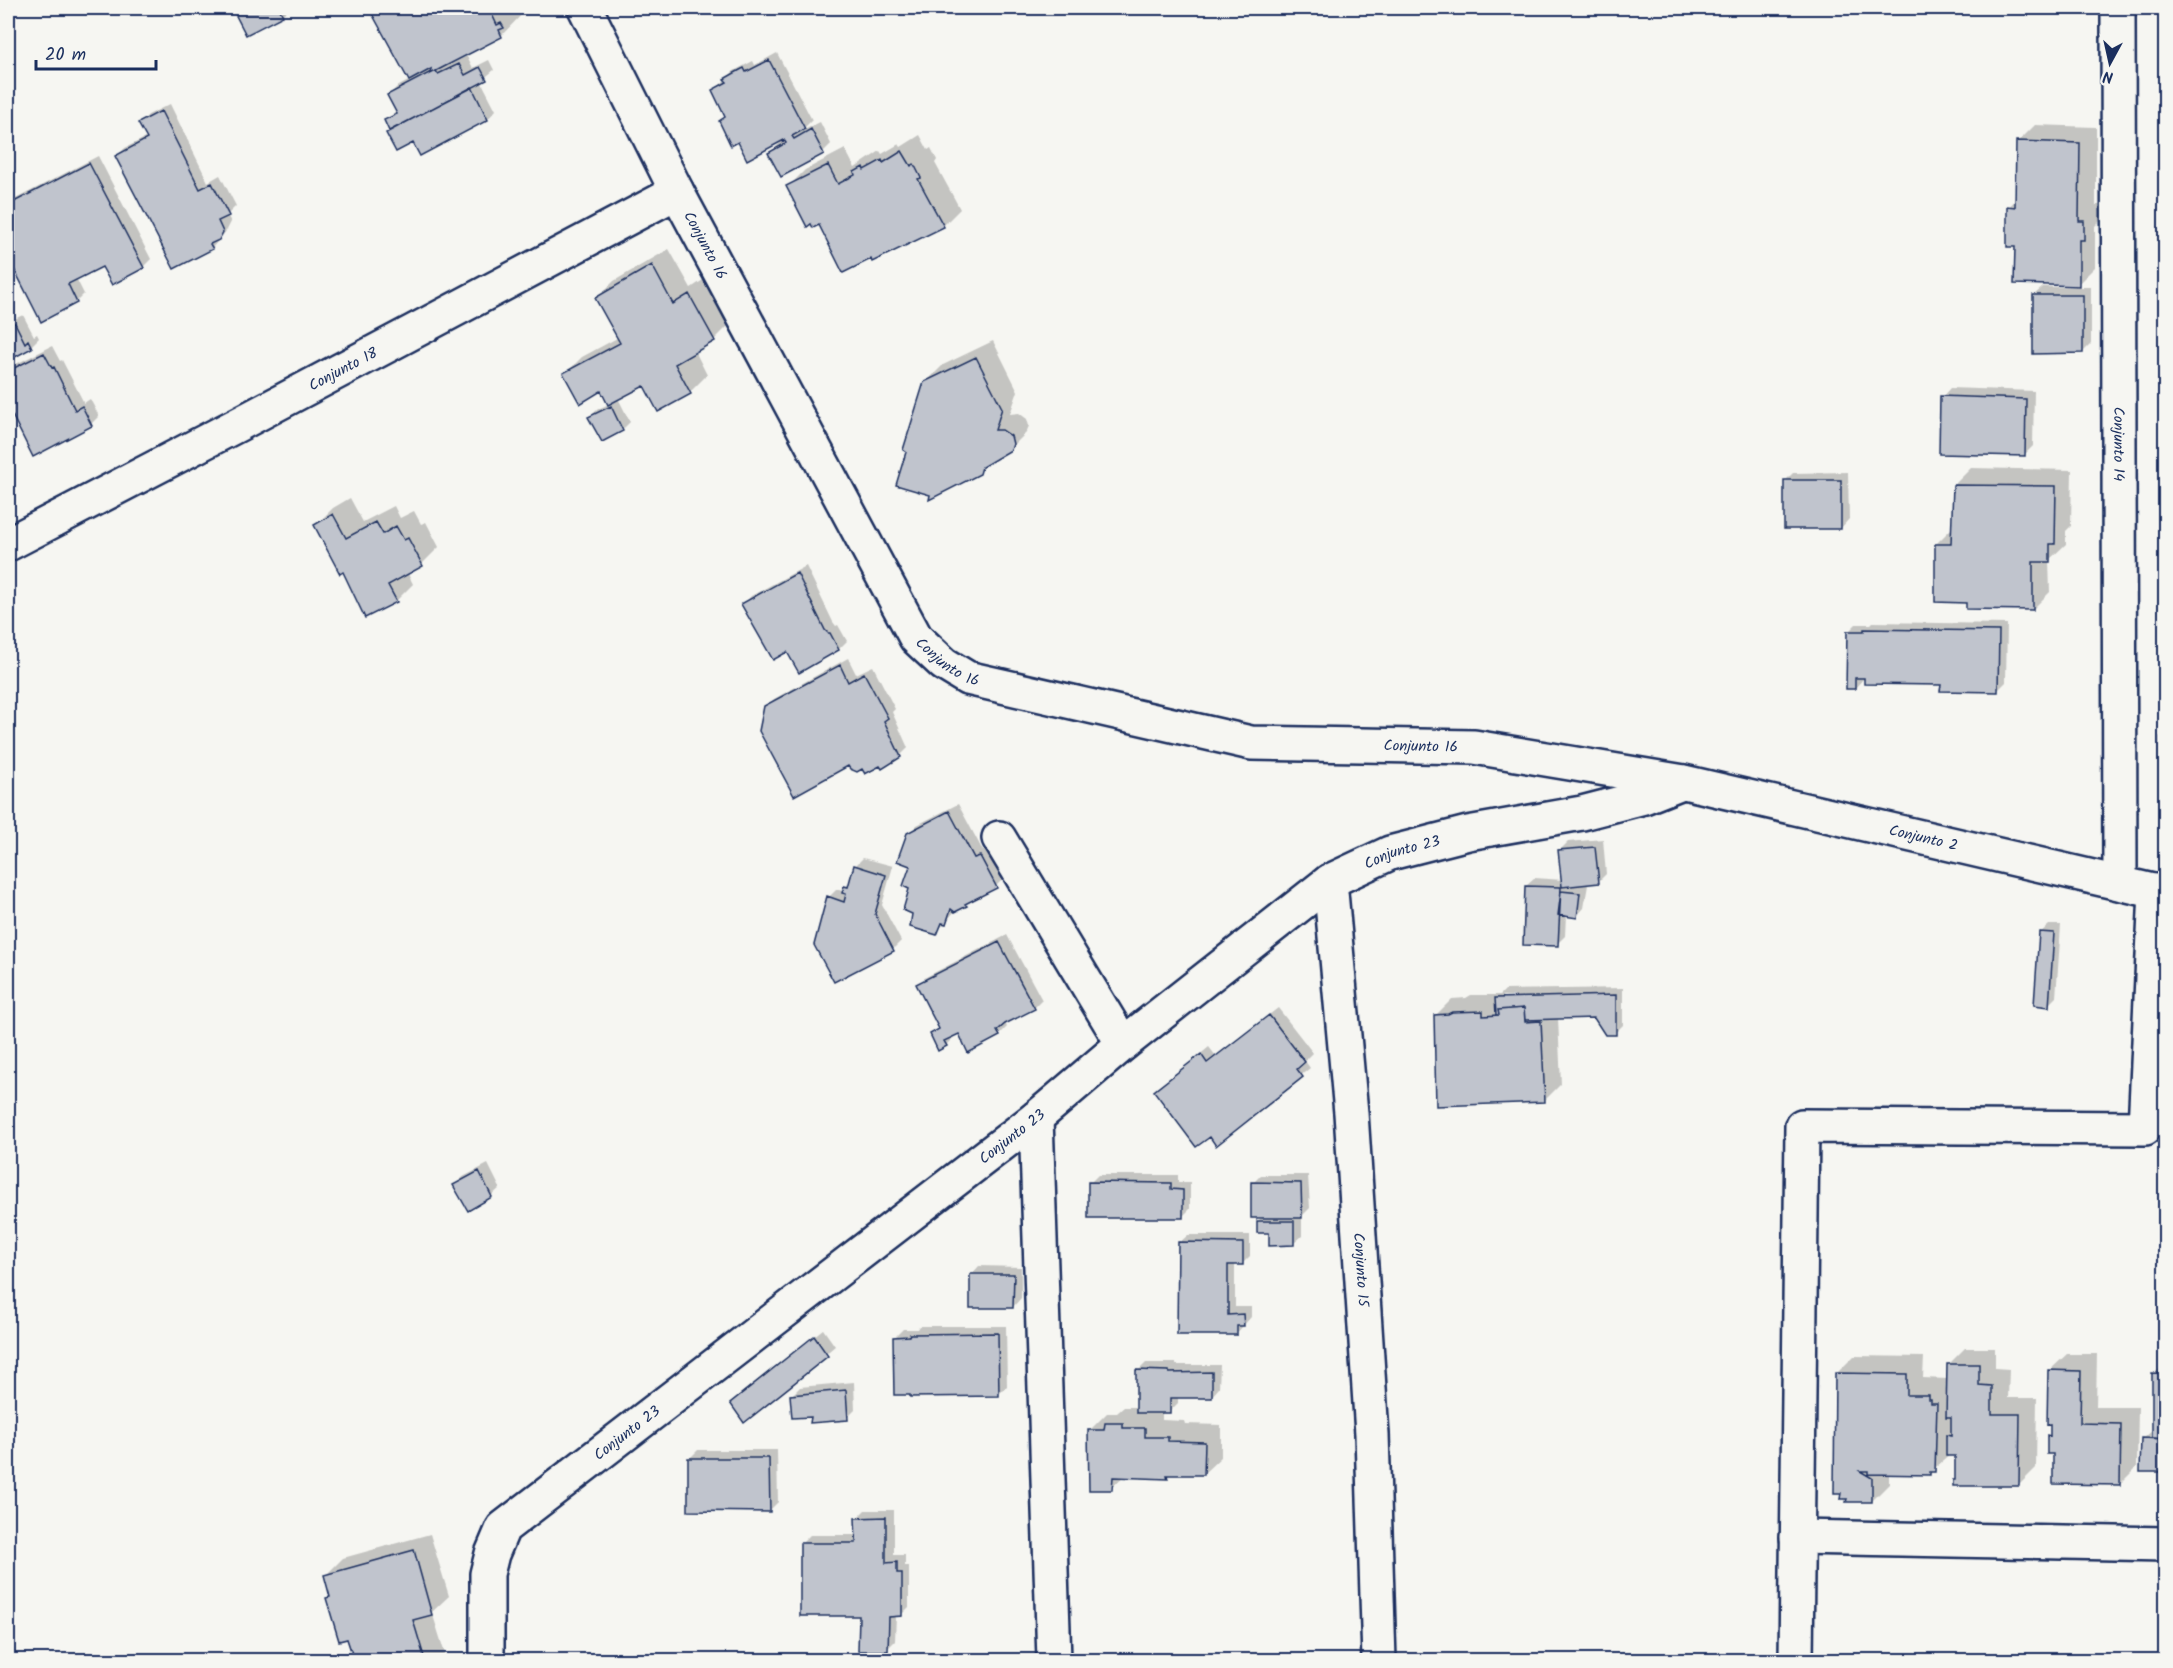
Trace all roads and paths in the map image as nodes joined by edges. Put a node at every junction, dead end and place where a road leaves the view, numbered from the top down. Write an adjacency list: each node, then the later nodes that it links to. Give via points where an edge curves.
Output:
1 (585, 8): 3 (street, Conjunto 16)
2 (2118, 8): 8 (street, Conjunto 14)
3 (677, 192): 4 (street, Conjunto 18); 5 (street, Conjunto 16, via 916,638 944,664 968,678 1251,743 1474,747)
4 (8, 544)
5 (1684, 782): 7 (street, Conjunto 23, via 1582,813 1468,833 1390,853); 8 (street, Conjunto 2)
6 (999, 838): 10 (street)
7 (1330, 881): 10 (street, Conjunto 23); 16 (street, Conjunto 15, via 1351,1113 1371,1422)
8 (2120, 883): 9 (street, Conjunto 2)
9 (2161, 893): 12 (street, via 2145,1128 1802,1126)
10 (1123, 1044): 11 (street, Conjunto 23)
11 (1036, 1118): 14 (street, Conjunto 23, via 503,1528 487,1574); 15 (street)
12 (1797, 1537): 13 (street); 17 (street)
13 (2166, 1544)
14 (487, 1660)
15 (1054, 1660)
16 (1379, 1660)
17 (1796, 1660)

